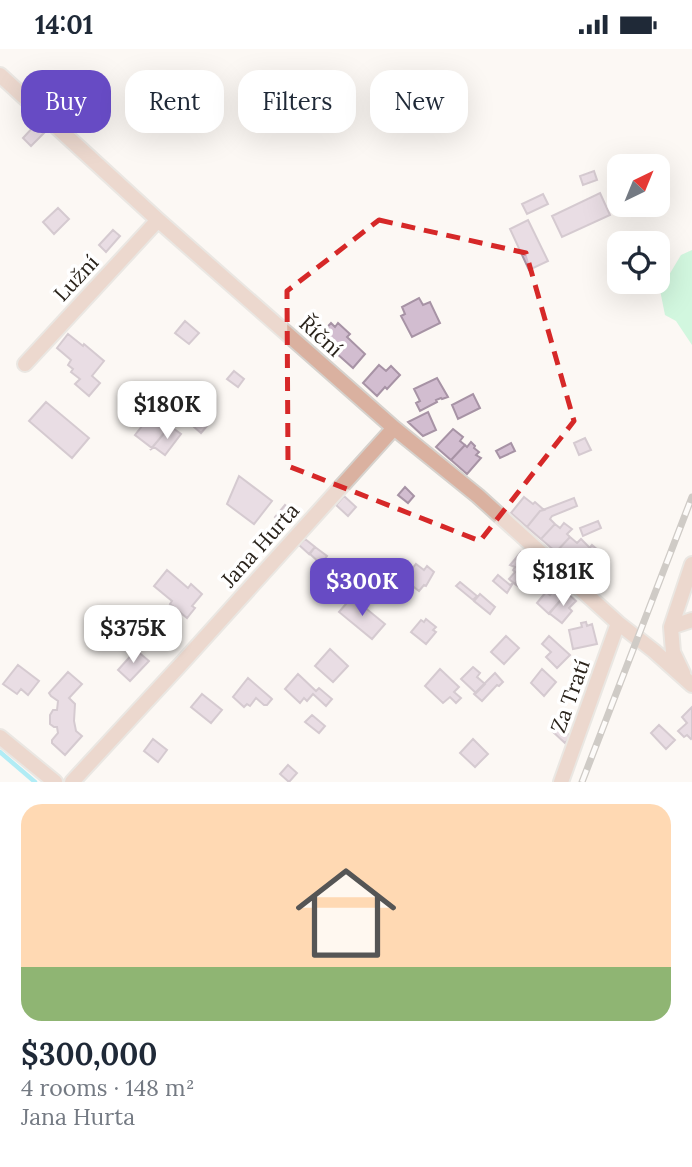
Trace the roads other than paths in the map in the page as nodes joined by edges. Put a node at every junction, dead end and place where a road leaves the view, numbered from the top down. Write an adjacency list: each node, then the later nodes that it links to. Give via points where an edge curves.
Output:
1 (0, 75): 2 (street, Říční)
2 (159, 220): 3 (street, Lužní); 4 (street, Říční)
3 (25, 365)
4 (394, 428): 7 (street, Říční, via 478,496); 12 (street, Jana Hurta)
5 (692, 564): 8 (street)
6 (692, 620): 8 (street)
7 (618, 624): 9 (street, Říční); 13 (street, Za Tratí)
8 (671, 627): 9 (street, via 673,652)
9 (689, 681)
10 (0, 737): 11 (street)
11 (55, 782)
12 (72, 782)
13 (561, 782)

